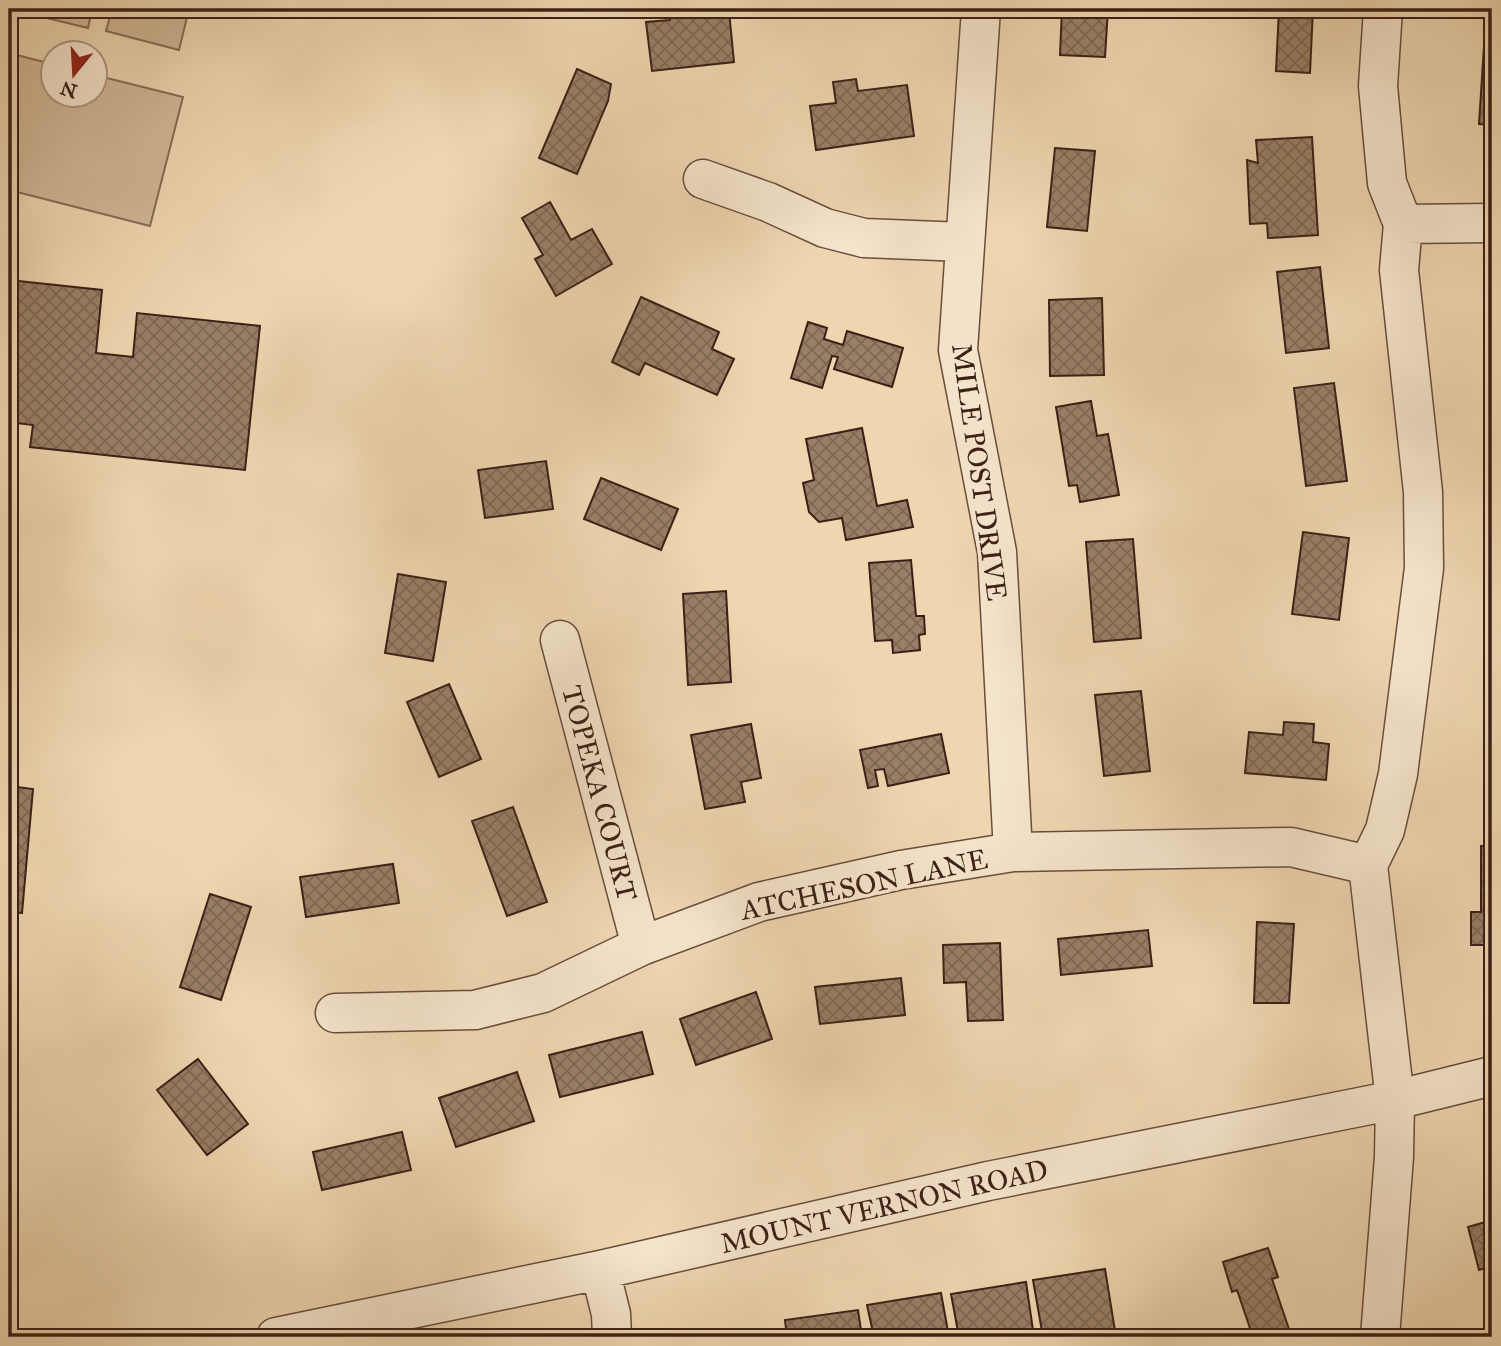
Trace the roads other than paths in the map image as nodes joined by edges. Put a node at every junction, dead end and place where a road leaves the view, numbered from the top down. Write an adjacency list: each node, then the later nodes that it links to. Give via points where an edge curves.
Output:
1 (981, 9): 6 (street, MILE POST DRIVE)
2 (1383, 9): 5 (street, via 1378,86 1387,183)
3 (703, 178): 6 (street, via 825,228 864,238)
4 (1492, 223): 5 (street)
5 (1403, 224): 9 (street, via 1399,271 1423,492 1424,568 1398,774 1385,830)
6 (964, 242): 8 (street, MILE POST DRIVE, via 958,350 997,552)
7 (560, 640): 10 (street, TOPEKA COURT)
8 (1013, 852): 9 (street, ATCHESON LANE, via 1291,847); 10 (street, ATCHESON LANE, via 901,870 759,902)
9 (1368, 865): 13 (street)
10 (641, 946): 11 (street, ATCHESON LANE, via 542,993 475,1010)
11 (335, 1013)
12 (1492, 1076): 13 (street, MOUNT VERNON ROAD)
13 (1395, 1100): 14 (street, MOUNT VERNON ROAD, via 988,1181); 17 (street)
14 (600, 1270): 15 (street, MOUNT VERNON ROAD); 16 (street)
15 (276, 1337)
16 (612, 1337)
17 (1380, 1337)

